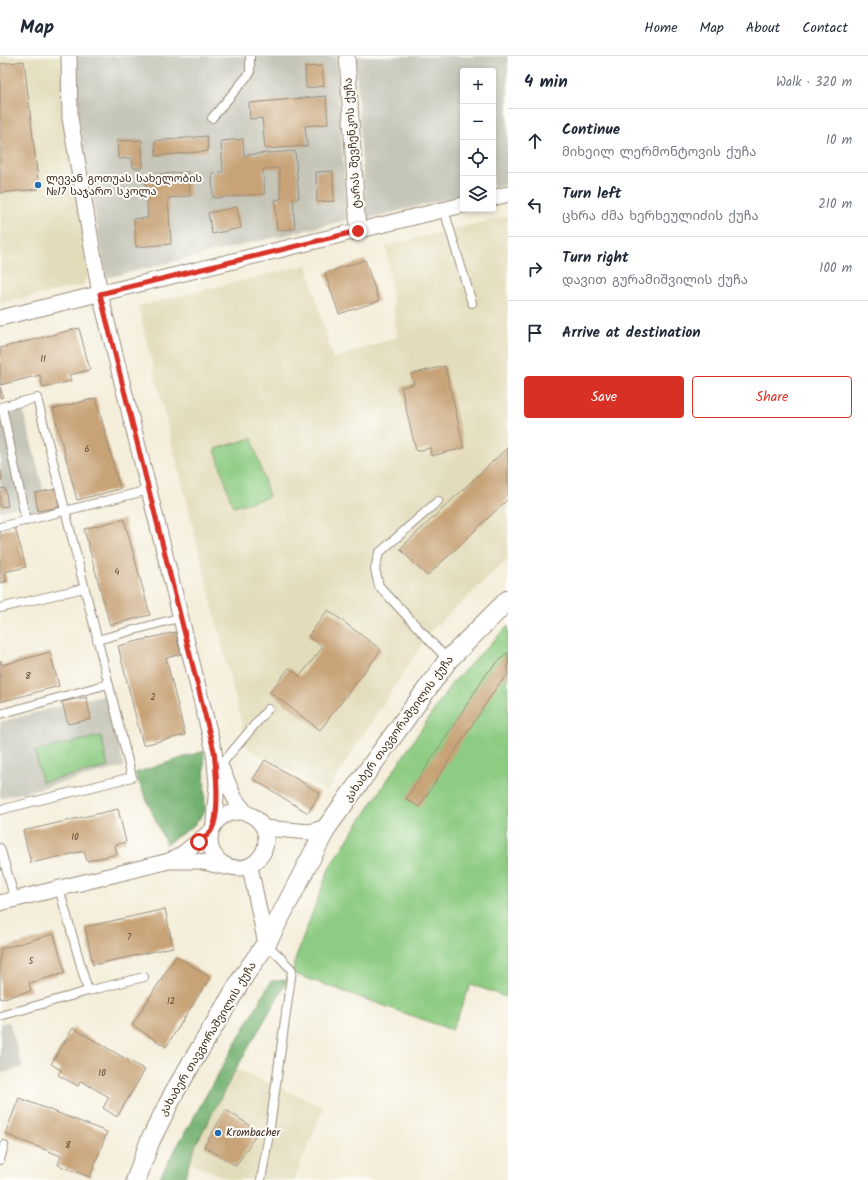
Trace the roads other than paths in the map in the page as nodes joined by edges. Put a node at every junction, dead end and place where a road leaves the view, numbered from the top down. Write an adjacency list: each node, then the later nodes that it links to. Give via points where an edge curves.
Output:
1 (69, 56): 10 (street, via 70,118)
2 (250, 56): 4 (lane, via 250,72)
3 (347, 56): 9 (street, ტარას შევჩენკოს ქუჩა)
4 (212, 118)
5 (508, 194): 6 (street)
6 (496, 197)
7 (460, 206): 8 (street)
8 (444, 210): 9 (street); 11 (lane)
9 (358, 231): 10 (street)
10 (100, 294): 12 (street); 14 (street)
11 (472, 303)
12 (0, 318)
13 (1, 407): 16 (lane, via 37,398); 17 (lane)
14 (149, 490): 16 (lane); 22 (street)
15 (438, 501): 24 (lane, via 379,553 375,569 379,586)
16 (65, 511): 17 (lane); 19 (lane)
17 (26, 521): 18 (lane)
18 (0, 527)
19 (84, 588): 21 (lane); 23 (lane)
20 (508, 600): 24 (street, კახაბერ თავგორაშვილის ქუჩა)
21 (0, 608)
22 (182, 617): 23 (lane); 28 (street)
23 (97, 640): 25 (lane)
24 (448, 660): 32 (street, კახაბერ თავგორაშვილის ქუჩა)
25 (108, 684): 27 (lane); 30 (lane, via 132,777)
26 (268, 709): 29 (lane)
27 (0, 714)
28 (214, 751): 29 (street); 33 (street, via 217,784)
29 (220, 766): 31 (street, via 235,799)
30 (0, 810)
31 (246, 813): 33 (street, via 233,812 223,816); 34 (street, via 258,820)
32 (327, 827): 34 (street, via 310,832); 42 (street, კახაბერ თავგორაშვილის ქუჩა)
33 (212, 828): 36 (street, via 181,855); 38 (street, via 209,846 215,859)
34 (264, 828): 37 (street, via 266,848 262,857)
35 (0, 848): 40 (lane)
36 (169, 861): 38 (street, via 198,861); 39 (street)
37 (250, 867): 38 (street); 42 (street)
38 (228, 868)
39 (59, 888): 40 (street); 44 (lane)
40 (15, 899): 41 (street)
41 (0, 903)
42 (266, 944): 48 (street, კახაბერ თავგორაშვილის ქუჩა, via 243,977 175,1091 150,1141); 49 (lane, via 292,970)
43 (144, 977): 44 (lane)
44 (88, 991): 45 (lane)
45 (0, 1016)
46 (4, 1145): 47 (lane)
47 (0, 1160)
48 (136, 1180)
49 (261, 1180)

